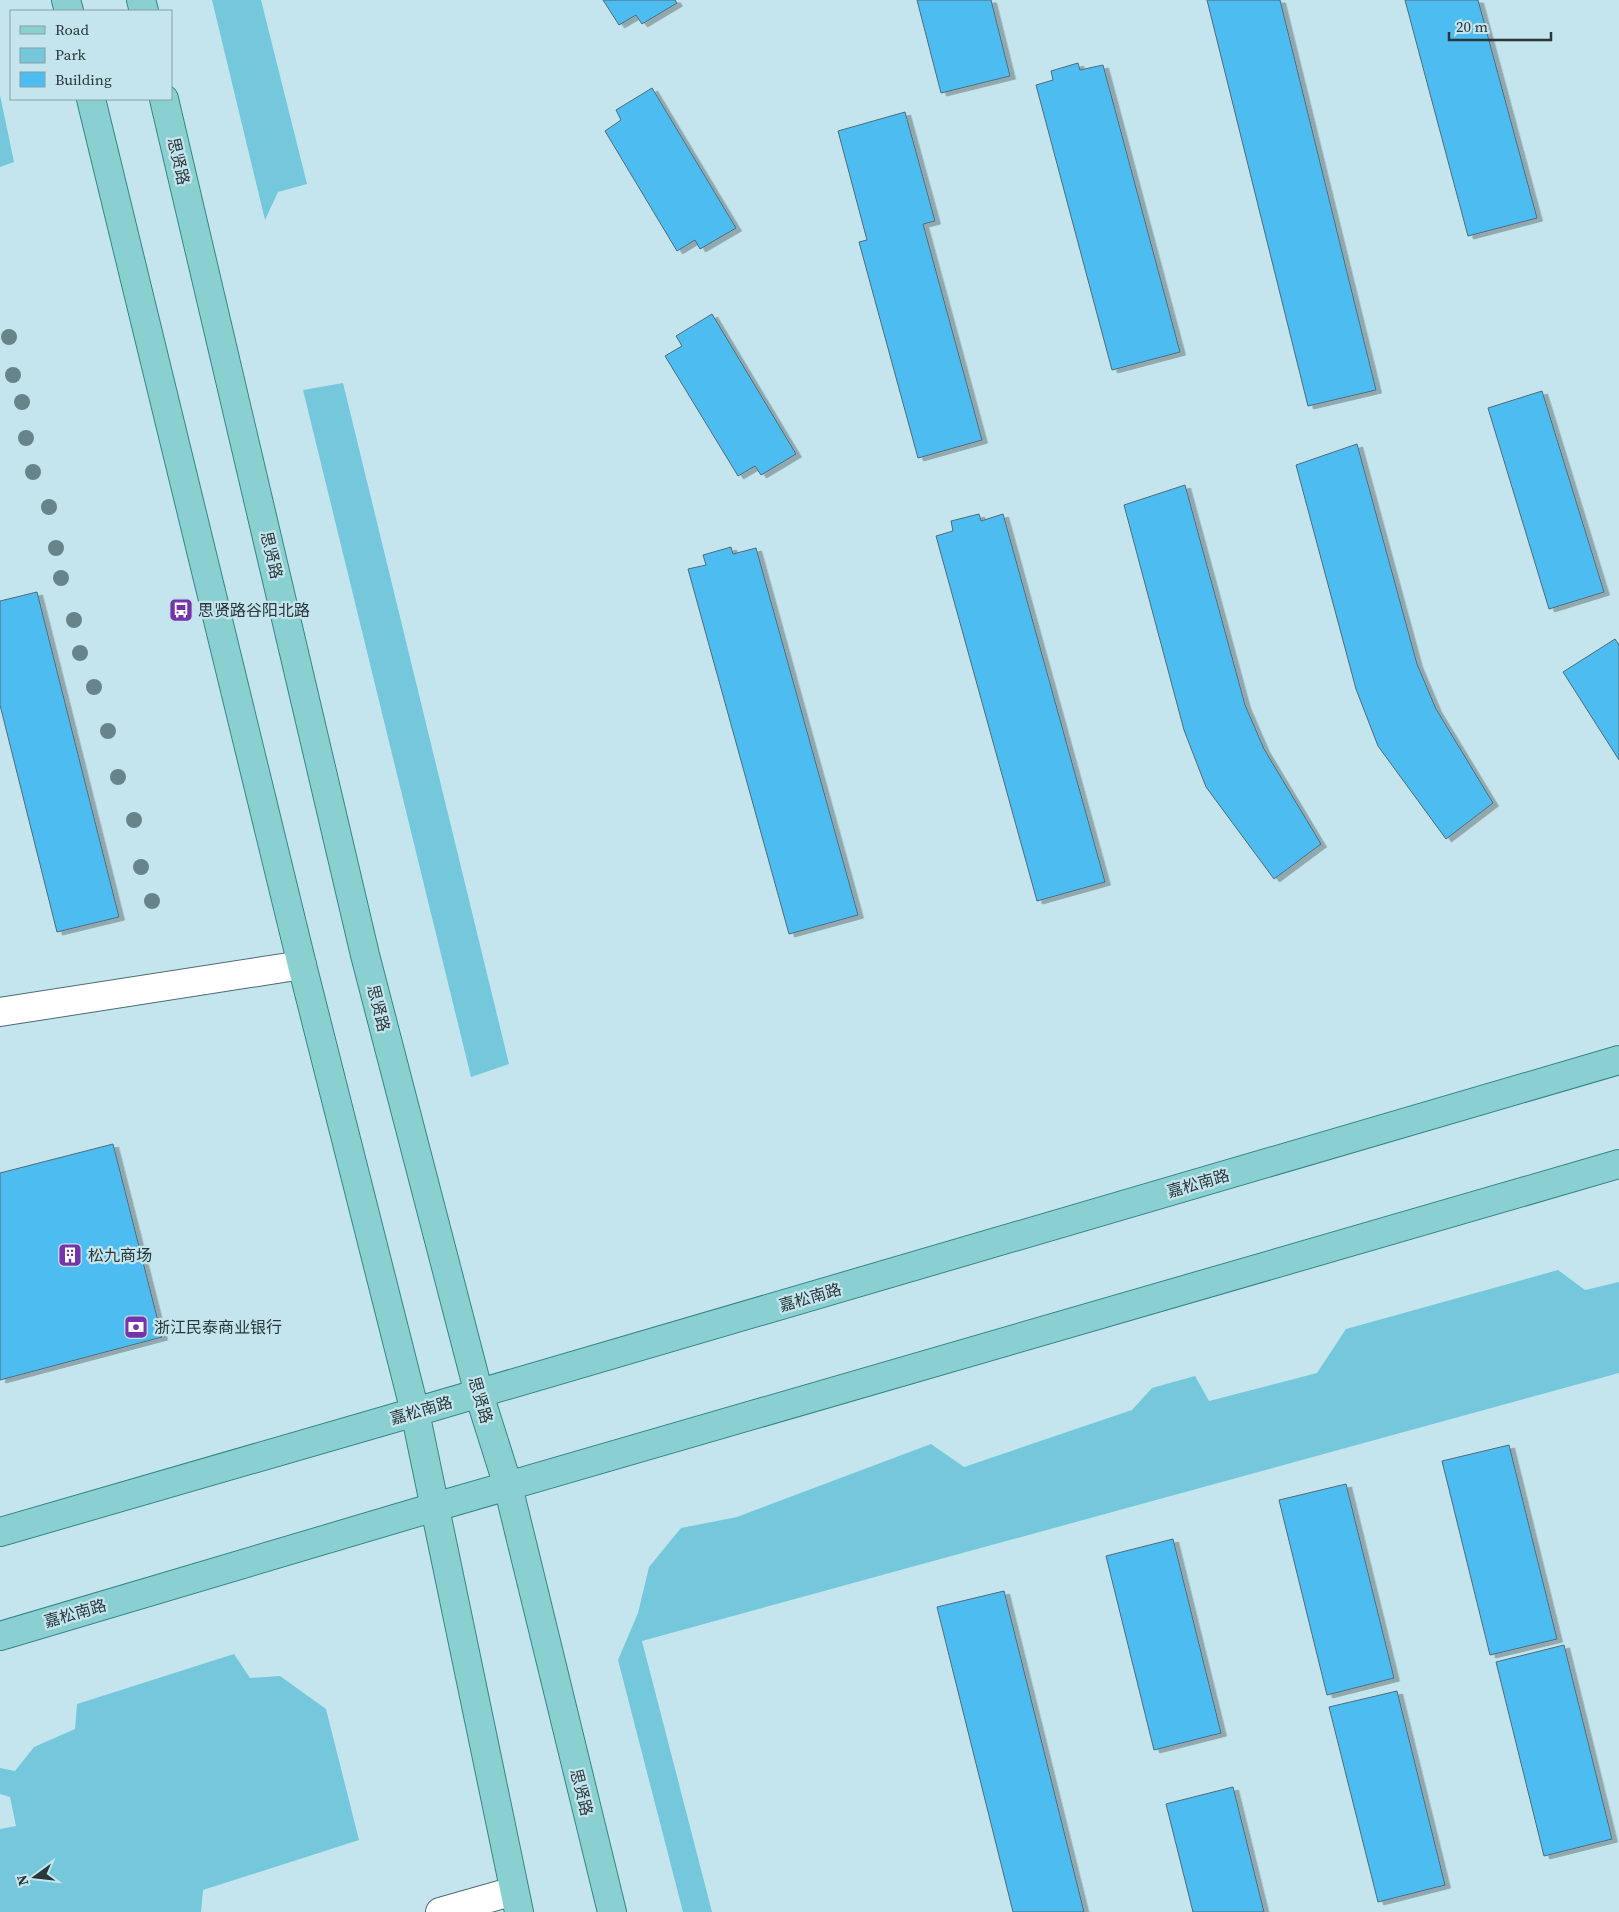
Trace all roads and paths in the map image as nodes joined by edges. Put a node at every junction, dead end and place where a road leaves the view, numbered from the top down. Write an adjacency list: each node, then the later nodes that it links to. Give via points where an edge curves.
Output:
1 (90, 100): 3 (main road)
2 (164, 100): 7 (main road, 思贤路, via 365,955)
3 (302, 965): 4 (street); 8 (main road)
4 (0, 1012)
5 (1619, 1060): 7 (main road, 嘉松南路)
6 (1619, 1164): 9 (main road, 嘉松南路)
7 (479, 1394): 8 (main road, 嘉松南路); 9 (main road, 思贤路)
8 (415, 1412): 10 (main road); 11 (main road, 嘉松南路)
9 (508, 1486): 10 (main road, 嘉松南路); 15 (main road, 思贤路)
10 (435, 1507): 12 (main road, 嘉松南路); 13 (main road)
11 (0, 1532)
12 (0, 1636)
13 (516, 1902): 14 (street)
14 (440, 1912)
15 (612, 1912)

